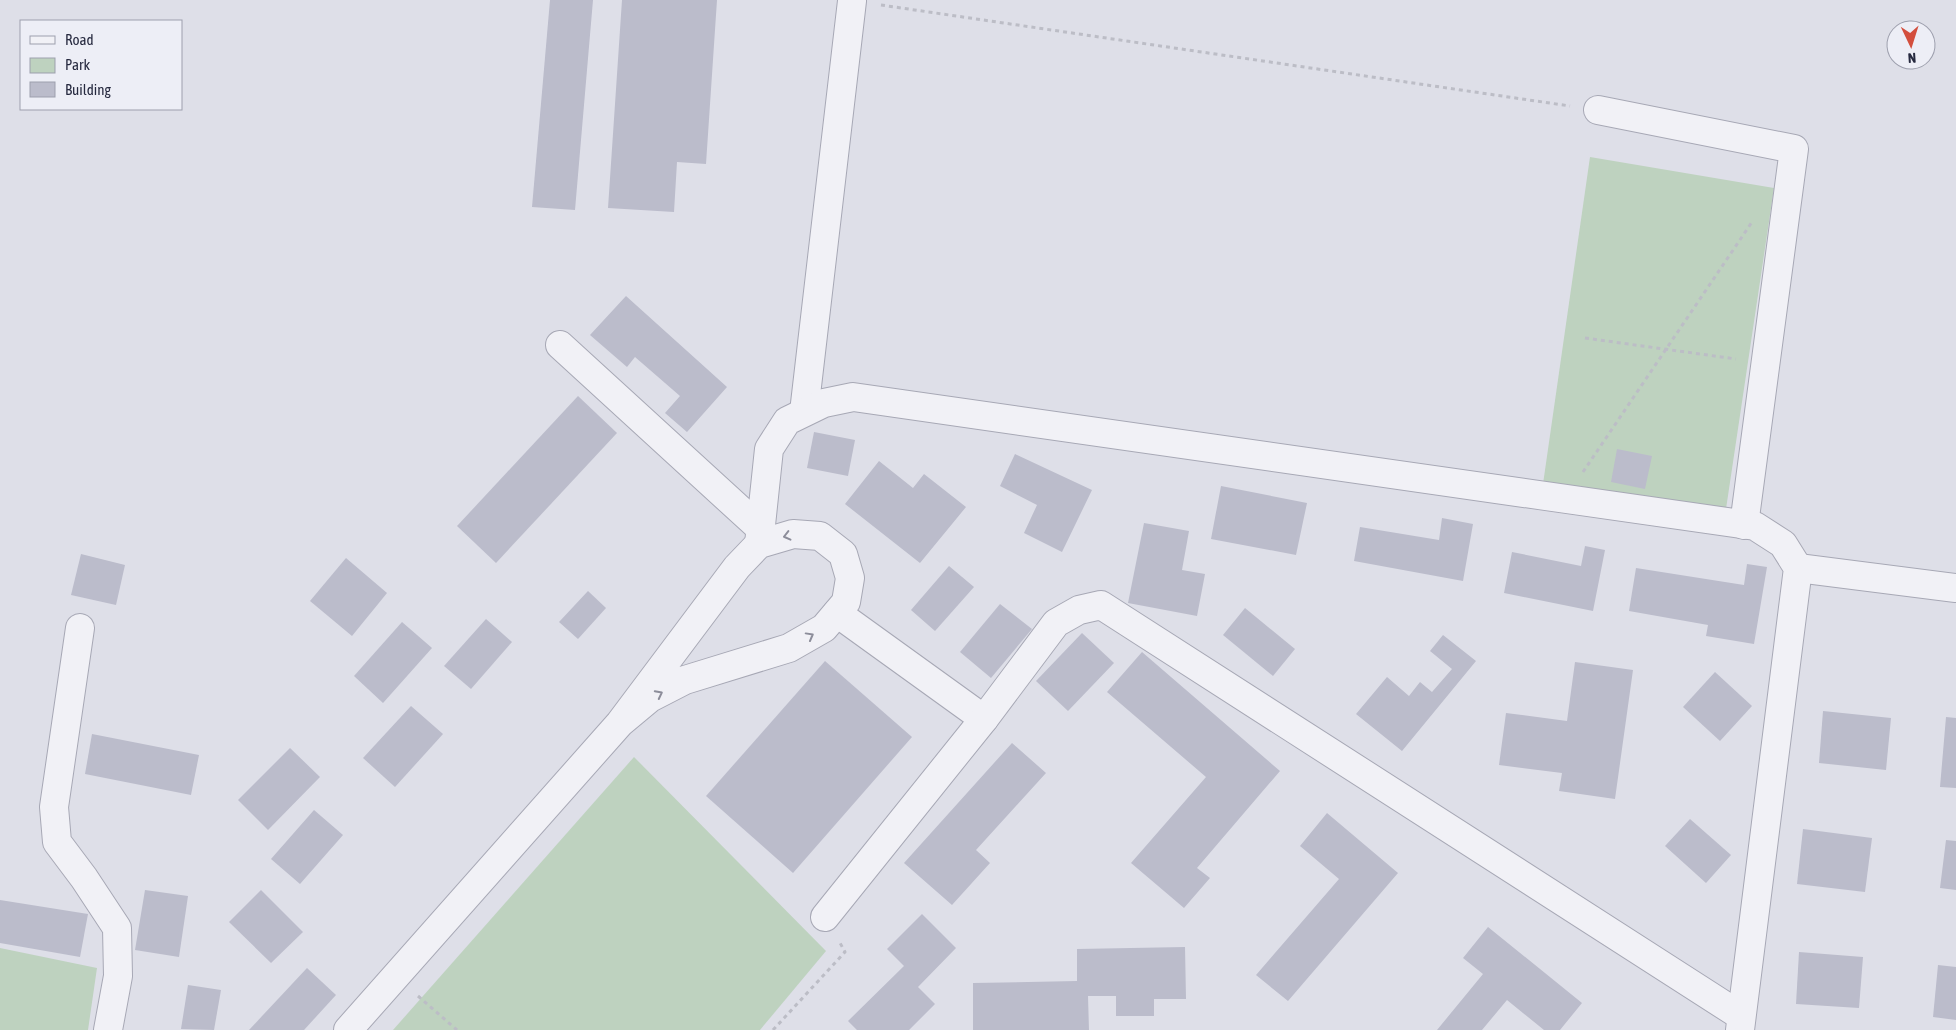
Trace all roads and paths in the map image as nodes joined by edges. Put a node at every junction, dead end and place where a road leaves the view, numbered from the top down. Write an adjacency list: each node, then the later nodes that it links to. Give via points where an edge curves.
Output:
1 (852, 1): 2 (path); 8 (street)
2 (1598, 110): 7 (street, via 1794,149)
3 (1754, 216): 6 (path)
4 (1585, 338): 6 (path)
5 (560, 345): 11 (street)
6 (1667, 348): 7 (path); 9 (path)
7 (1765, 364): 10 (street)
8 (804, 412): 9 (street, via 824,403 853,397); 11 (street, via 787,421 769,449)
9 (1565, 499): 10 (street)
10 (1744, 525): 12 (street, via 1755,526 1783,544)
11 (760, 536): 14 (street, one-way to 11, via 846,602 850,578 843,554 820,536); 17 (street)
12 (1798, 568): 13 (street); 20 (street)
13 (1956, 588)
14 (836, 613): 16 (street); 17 (street, one-way to 14, via 650,698 685,680 789,648 824,628)
15 (80, 628): 21 (street, via 54,807 57,842 117,928 118,976)
16 (984, 719): 18 (street); 20 (street, via 1056,623 1079,610 1101,605)
17 (620, 723): 19 (street)
18 (825, 917): 24 (path, via 845,952)
19 (395, 976): 22 (street); 23 (path)
20 (1740, 1023)
21 (108, 1030)
22 (348, 1030)
23 (457, 1030)
24 (773, 1030)

